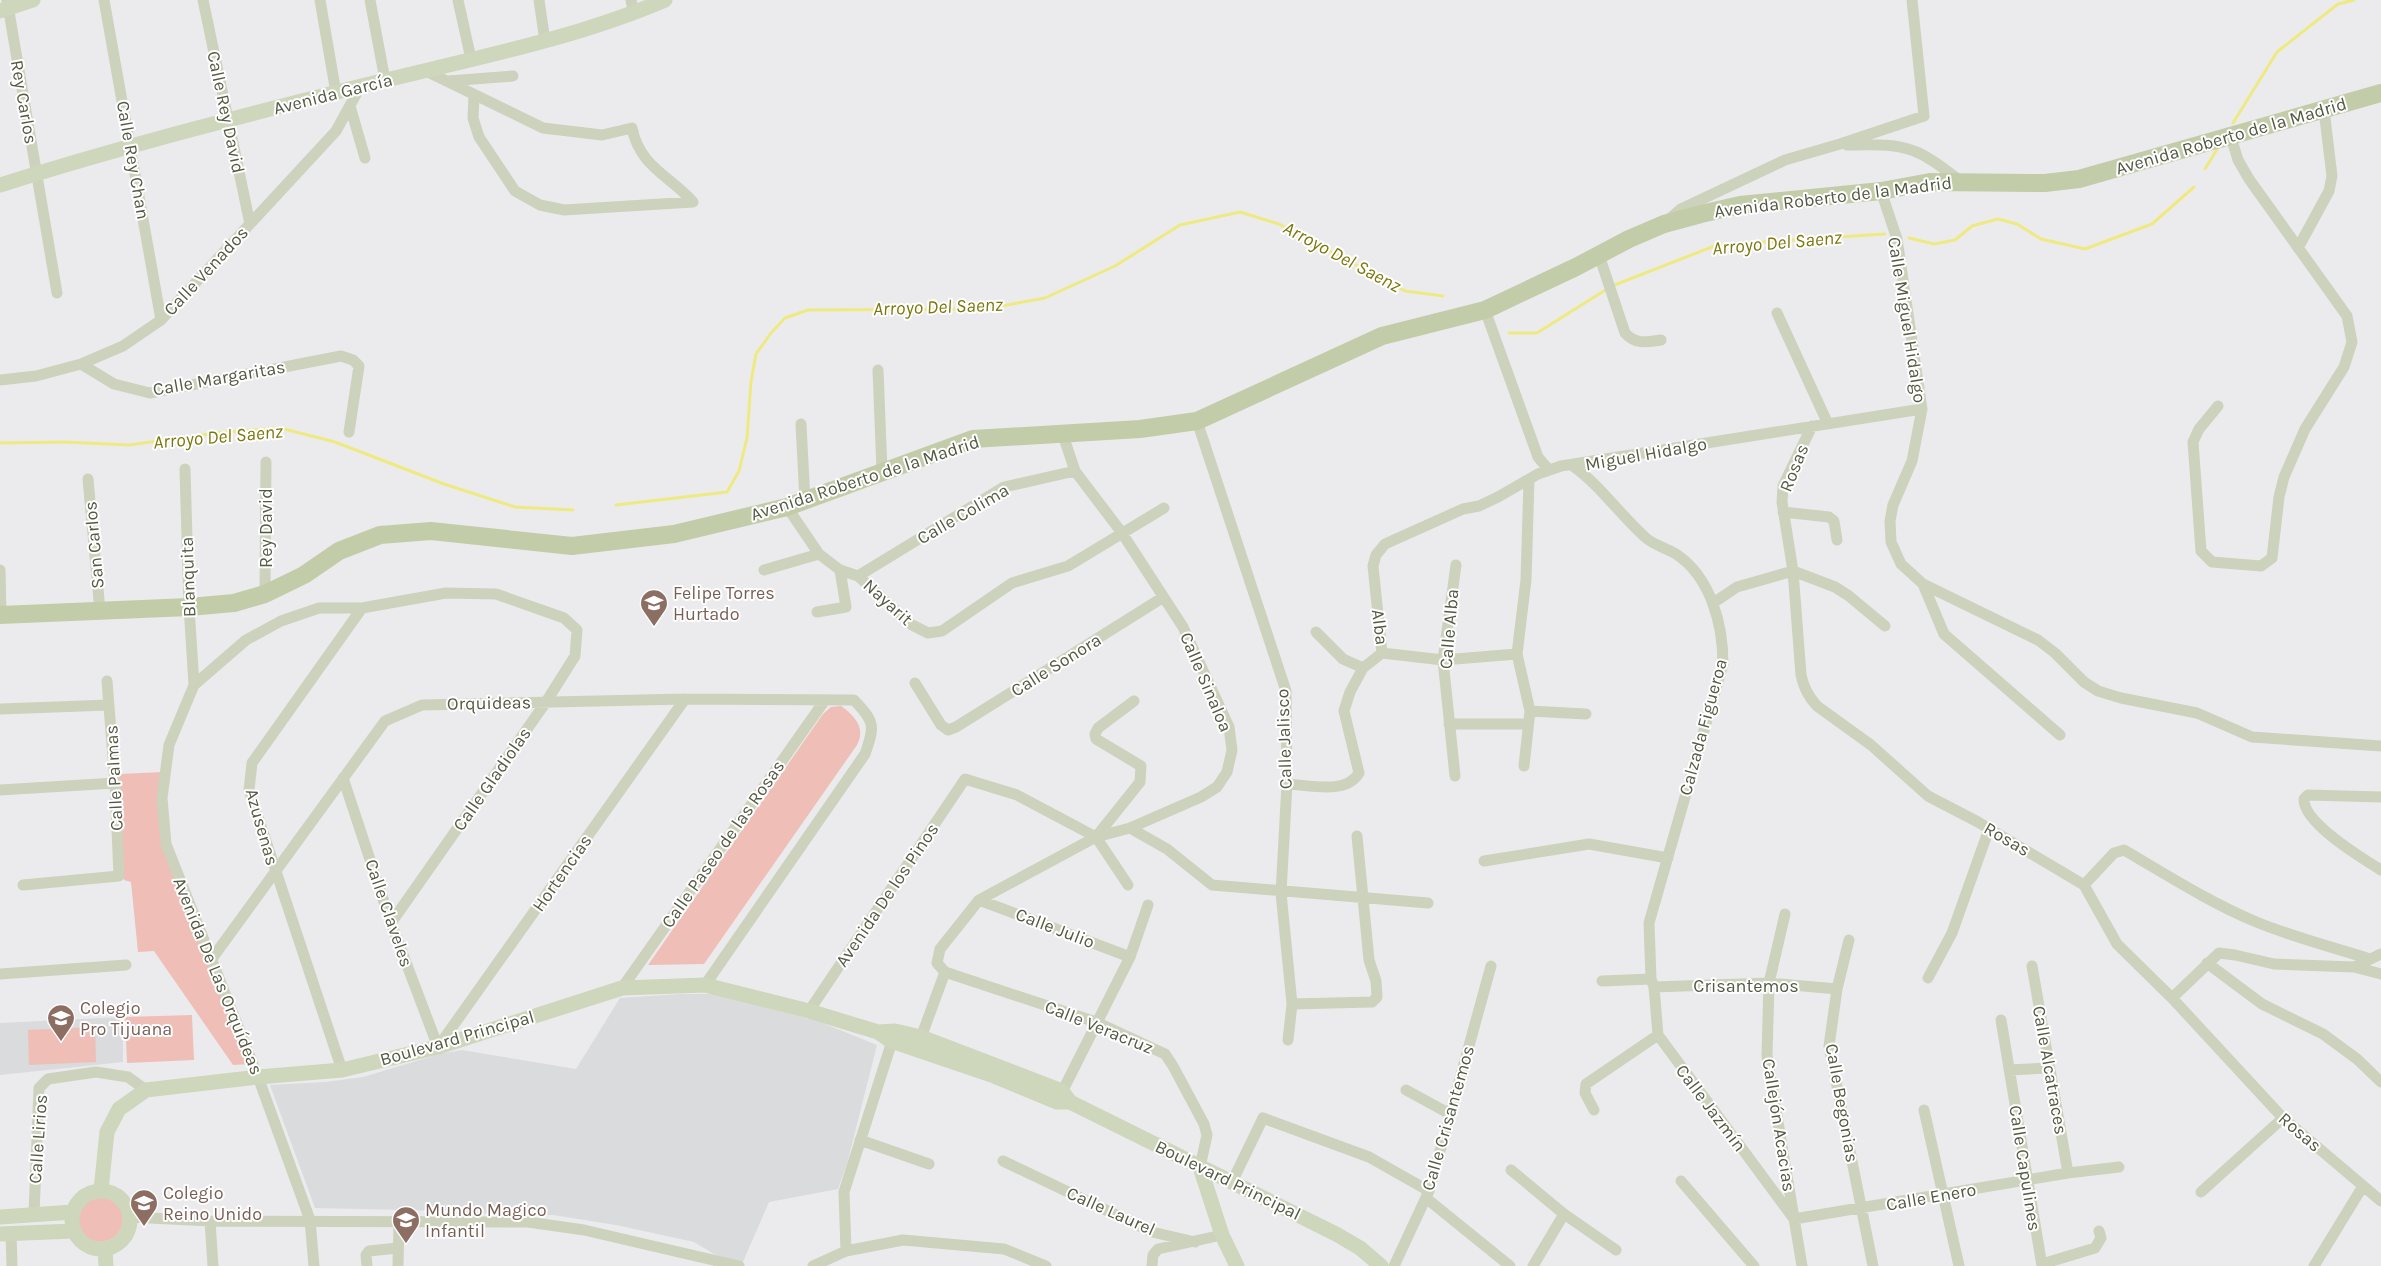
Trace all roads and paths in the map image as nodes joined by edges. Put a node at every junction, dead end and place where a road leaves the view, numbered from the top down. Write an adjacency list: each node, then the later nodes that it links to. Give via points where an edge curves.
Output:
1 (33, 0): 10 (street)
2 (104, 0): 27 (street, Calle Rey Chan)
3 (203, 0): 24 (street, Calle Rey David)
4 (320, 0): 19 (street)
5 (370, 0): 16 (street)
6 (458, 0): 13 (street)
7 (539, 0): 12 (street)
8 (665, 0): 11 (street, Avenida García)
9 (1912, 0): 26 (street, via 1924,116)
10 (5, 6): 29 (street, Rey Carlos)
11 (632, 7): 12 (street, Avenida García)
12 (545, 41): 13 (street, Avenida García)
13 (471, 59): 14 (street, Avenida García)
14 (426, 71): 16 (street, Avenida García); 17 (street)
15 (513, 76): 17 (street)
16 (385, 80): 18 (street, Avenida García)
17 (448, 81): 21 (street)
18 (360, 87): 19 (street, Avenida García); 22 (street, Calle Venados)
19 (336, 93): 24 (street, Avenida García)
20 (2381, 93): 23 (main road, Avenida Roberto de la Madrid)
21 (474, 96): 21 (street, via 473,118 479,137 515,191 540,205 564,210 693,202 648,163 636,145 632,128 602,136 543,128)
22 (350, 106): 28 (street); 33 (street, Calle Venados, via 336,131)
23 (2324, 110): 25 (main road, Avenida Roberto de la Madrid); 35 (street, via 2332,176 2329,191)
24 (226, 119): 27 (street, Avenida García); 33 (street, Calle Rey David)
25 (2231, 137): 30 (main road, Avenida Roberto de la Madrid, via 2061,182); 35 (street, via 2249,180)
26 (1840, 144): 30 (street, via 1913,150); 34 (street, via 1785,160 1681,208)
27 (131, 146): 29 (street, Avenida García); 40 (street, Calle Rey Chan)
28 (365, 158)
29 (36, 174): 31 (street, Avenida García); 37 (street, Rey Carlos)
30 (1961, 181): 32 (main road, Avenida Roberto de la Madrid, via 1930,182)
31 (0, 185)
32 (1881, 191): 34 (main road, Avenida Roberto de la Madrid, via 1740,205); 46 (street, Calle Miguel Hidalgo, via 1897,239)
33 (250, 224): 40 (street, Calle Venados)
34 (1664, 224): 36 (main road, Avenida Roberto de la Madrid)
35 (2298, 248): 45 (street, via 2347,316 2352,342 2344,367 2305,429 2284,477 2278,497 2272,558 2261,566 2212,562 2201,551 2193,442)
36 (1599, 255): 38 (main road, Avenida Roberto de la Madrid); 41 (street, via 1625,333 1642,343)
37 (58, 293)
38 (1485, 310): 47 (main road, Avenida Roberto de la Madrid, via 1382,336); 56 (street, via 1538,457)
39 (1777, 313): 49 (street)
40 (161, 320): 42 (street, Calle Venados, via 123,346)
41 (1662, 340)
42 (80, 364): 44 (street, Calle Venados, via 36,376); 51 (street, Calle Margaritas, via 114,384 150,393 341,356 359,366)
43 (878, 370): 57 (street)
44 (0, 380)
45 (2218, 406)
46 (1922, 409): 49 (street, Miguel Hidalgo); 75 (street, Calle Miguel Hidalgo, via 1912,461 1892,505 1890,521 1891,542 1901,564)
47 (1197, 421): 52 (main road, Avenida Roberto de la Madrid); 109 (street, Calle Jalisco, via 1286,691)
48 (801, 424): 61 (street)
49 (1828, 424): 50 (street, Miguel Hidalgo)
50 (1812, 426): 54 (street, Miguel Hidalgo); 64 (street, Rosas, via 1784,486)
51 (349, 432)
52 (1063, 435): 57 (main road, Avenida Roberto de la Madrid, via 973,439); 58 (street, Calle Sinaloa)
53 (266, 462): 76 (street, Rey David)
54 (1573, 466): 56 (street, Miguel Hidalgo); 78 (street, Calzada Figueroa, via 1598,485 1648,540 1676,554 1695,569)
55 (185, 469): 79 (street, Blanquita)
56 (1548, 469): 60 (street, Miguel Hidalgo)
57 (882, 471): 61 (main road, Avenida Roberto de la Madrid)
58 (1075, 471): 65 (street, Calle Sinaloa); 74 (street, Calle Colima, via 1004,487)
59 (88, 479): 81 (street, San Carlos)
60 (1530, 479): 67 (street, Miguel Hidalgo, via 1479,506 1462,509); 87 (street, via 1526,580)
61 (805, 501): 62 (main road, Avenida Roberto de la Madrid)
62 (788, 507): 68 (street, Nayarit); 76 (main road, Avenida Roberto de la Madrid, via 674,534 572,546 432,531 380,535 339,551 304,575)
63 (1164, 508): 65 (street)
64 (1783, 512): 66 (street, via 1829,517 1834,521); 73 (street, Rosas)
65 (1122, 534): 74 (street, Nayarit, via 1068,566 1012,583 942,631 928,632 912,626); 77 (street, Calle Sinaloa)
66 (1837, 540)
67 (1385, 544): 86 (street, Alba, via 1376,554 1373,566)
68 (820, 554): 71 (street); 72 (street, Nayarit)
69 (1456, 565): 88 (street, Calle Alba)
70 (0, 570): 83 (street)
71 (764, 570)
72 (840, 570): 74 (street, Nayarit); 82 (street, via 846,607)
73 (1793, 571): 78 (street, via 1737,587); 84 (street, via 1835,586); 113 (street, Rosas, via 1801,675 1810,698 1871,745 1928,796)
74 (858, 576)
75 (1923, 584): 103 (street, Calle Miguel Hidalgo, via 1944,634); 104 (street, Calle Miguel Hidalgo, via 2038,640 2098,691 2197,713 2252,737)
76 (265, 594): 79 (main road, Avenida Roberto de la Madrid, via 234,603)
77 (1162, 598): 91 (street, Calle Sonora, via 956,728 948,730 941,725); 112 (street, Calle Sinaloa, via 1183,628 1229,727 1232,750 1228,772 1217,787)
78 (1713, 603): 116 (street, Calzada Figueroa, via 1723,642 1723,664)
79 (189, 607): 81 (main road, Avenida Roberto de la Madrid); 92 (street, Blanquita)
80 (362, 608): 92 (street, via 319,608 281,621 246,640); 96 (street, Calle Gladiolas, via 446,593 496,594 564,618 577,630 575,656); 119 (street, Azusenas, via 252,763 249,790)
81 (100, 611): 83 (main road, Avenida Roberto de la Madrid)
82 (817, 612)
83 (1, 615)
84 (1885, 626)
85 (1316, 632): 89 (street, via 1343,659)
86 (1382, 653): 88 (street, Alba); 89 (street)
87 (1517, 654): 88 (street, Alba); 99 (street)
88 (1443, 660): 101 (street, Calle Alba)
89 (1363, 668): 109 (street, via 1344,711 1359,773 1354,782 1343,787)
90 (107, 681): 97 (street, Calle Palmas)
91 (915, 683)
92 (194, 685): 133 (street, Avenida De Las Orquídeas, via 169,745 162,798 166,844)
93 (685, 699): 94 (street, Orquideas); 96 (street, Orquideas); 158 (street, Hortencias)
94 (825, 700): 146 (street, Orquideas, via 854,700 868,715 873,732 865,754); 147 (street, Calle Paseo de las Rosas)
95 (1134, 701): 115 (street, via 1098,728 1095,734 1096,740 1141,766 1142,773 1140,782)
96 (546, 702): 107 (street, Orquideas, via 422,705 385,721); 129 (street, Calle Gladiolas)
97 (110, 705): 98 (street); 108 (street, Calle Palmas)
98 (1, 709)
99 (1530, 711): 100 (street); 102 (street)
100 (1586, 714)
101 (1449, 724): 102 (street); 106 (street, Calle Alba)
102 (1528, 724): 105 (street)
103 (2060, 735)
104 (2381, 746)
105 (1524, 766)
106 (1456, 776)
107 (343, 778): 119 (street, Orquideas); 129 (street, Calle Claveles)
108 (115, 783): 110 (street); 120 (street, Calle Palmas, via 119,876)
109 (1287, 784): 123 (street, Calle Jalisco)
110 (0, 790)
111 (2381, 797): 118 (street, via 2308,795 2303,805 2331,835)
112 (1130, 828): 115 (street, Calle Sinaloa); 123 (street, via 1167,849 1212,885)
113 (1989, 830): 122 (street, Rosas); 142 (street, via 1952,933)
114 (1357, 836): 124 (street)
115 (1096, 837): 121 (street); 125 (street, Calle Sinaloa); 151 (street, Avenida De los Pinos, via 1017,795 965,779)
116 (1668, 858): 117 (street, via 1589,844); 144 (street, Calzada Figueroa, via 1648,923)
117 (1484, 861)
118 (2381, 870)
119 (275, 872): 133 (street, Orquideas); 160 (street, Azusenas)
120 (23, 885)
121 (1128, 885)
122 (2084, 885): 131 (street, via 2114,853 2124,850 2208,899 2254,921); 149 (street, Rosas, via 2117,944)
123 (1281, 893): 124 (street); 150 (street, Calle Jalisco)
124 (1365, 899): 126 (street); 150 (street, via 1369,960 1377,997 1372,1002)
125 (980, 900): 132 (street, Calle Julio); 139 (street, via 940,950 937,963)
126 (1428, 904)
127 (1148, 905): 132 (street)
128 (1785, 914): 145 (street, Callejón Acacias)
129 (391, 923): 158 (street, Calle Claveles)
130 (1849, 940): 148 (street, Calle Begonias)
131 (2376, 956): 138 (street)
132 (1130, 957): 153 (street)
133 (211, 960): 162 (street, Avenida De Las Orquídeas)
134 (2207, 963): 138 (street, via 2219,953 2274,964); 149 (street); 163 (street, via 2262,1004 2323,1034)
135 (126, 964): 140 (street)
136 (1491, 966): 169 (street, Calle Crisantemos)
137 (2032, 966): 159 (street, Calle Alcatraces)
138 (2354, 966): 141 (street)
139 (944, 972): 153 (street, Calle Veracruz); 157 (street)
140 (0, 974)
141 (2381, 974)
142 (1928, 978)
143 (1602, 981): 144 (street, Crisantemos)
144 (1653, 983): 145 (street, Crisantemos); 155 (street)
145 (1769, 983): 148 (street, Crisantemos); 193 (street, Callejón Acacias, via 1767,1056)
146 (706, 986): 147 (street, Boulevard Principal); 151 (street, Boulevard Principal)
147 (622, 988): 158 (street, Boulevard Principal)
148 (1837, 989): 187 (street, Calle Begonias, via 1829,1046)
149 (2172, 998): 170 (street, Rosas)
150 (1292, 1004): 156 (street, Calle Jalisco)
151 (809, 1011): 154 (street, Boulevard Principal)
152 (2001, 1020): 161 (street, Calle Capulines)
153 (1096, 1022): 166 (street); 174 (street, Calle Veracruz, via 1164,1054 1173,1066 1207,1135)
154 (893, 1036): 157 (street, Boulevard Principal); 171 (street)
155 (1658, 1036): 167 (street, via 1586,1084 1585,1093); 193 (street, Calle Jazmín)
156 (1288, 1040)
157 (919, 1043): 166 (street, Boulevard Principal, via 994,1076)
158 (438, 1047): 160 (street, Boulevard Principal)
159 (2049, 1068): 161 (street); 177 (street, Calle Alcatraces)
160 (342, 1070): 162 (street, Boulevard Principal)
161 (2009, 1070): 178 (street, Calle Capulines)
162 (258, 1077): 164 (street, Boulevard Principal); 194 (street, Avenida De Las Orquídeas)
163 (2381, 1082)
164 (146, 1090): 182 (street, Boulevard Principal, via 119,1109 107,1132); 189 (street, Calle Lirios, via 128,1077 96,1072 48,1079 38,1088)
165 (1406, 1090): 169 (street)
166 (1063, 1098): 174 (street, Boulevard Principal)
167 (1594, 1110)
168 (1924, 1110): 185 (street)
169 (1450, 1114): 184 (street, Calle Crisantemos)
170 (2283, 1118): 181 (street, Rosas); 183 (street)
171 (860, 1140): 173 (street); 205 (street, via 844,1192)
172 (1004, 1161): 201 (street, Calle Laurel, via 1152,1232)
173 (929, 1164)
174 (1200, 1167): 180 (street, Boulevard Principal); 200 (street)
175 (2119, 1167): 177 (street, Calle Enero)
176 (1511, 1170): 190 (street)
177 (2068, 1173): 178 (street, Calle Enero)
178 (2026, 1180): 185 (street, Calle Enero); 208 (street, Calle Capulines)
179 (1681, 1181): 224 (street)
180 (1232, 1182): 184 (street, via 1263,1118 1369,1157); 220 (street, Boulevard Principal, via 1336,1234)
181 (2364, 1186): 186 (street, Rosas); 228 (street)
182 (100, 1190): 188 (street, via 88,1193); 192 (street, via 120,1198)
183 (2201, 1192)
184 (1427, 1195): 221 (street, Calle Crisantemos); 222 (street)
185 (1944, 1195): 187 (street, Calle Enero); 227 (street)
186 (2381, 1201)
187 (1862, 1209): 193 (street, Calle Enero); 226 (street, Calle Begonias)
188 (72, 1212): 189 (street); 197 (street)
189 (34, 1214): 191 (street)
190 (1564, 1214): 204 (street); 223 (street)
191 (0, 1217)
192 (130, 1217): 195 (street); 203 (street, via 124,1238 116,1246)
193 (1794, 1218): 225 (street, Callejón Acacias)
194 (310, 1220): 195 (street); 196 (street); 212 (street, Avenida De Las Orquídeas)
195 (210, 1221): 211 (street)
196 (399, 1221): 202 (street); 206 (street, via 528,1222 584,1230)
197 (74, 1231): 199 (street); 203 (street, via 86,1245)
198 (2099, 1231): 208 (street, via 2101,1238 2095,1248)
199 (5, 1233): 209 (street)
200 (1222, 1235): 201 (street, Calle Laurel); 219 (street)
201 (1195, 1242): 218 (street, via 1158,1248 1153,1255)
202 (398, 1248): 213 (street, via 369,1251); 214 (street)
203 (105, 1249): 210 (street)
204 (1616, 1250)
205 (846, 1251): 207 (street); 217 (street, via 904,1240 1004,1248)
206 (702, 1263): 215 (street)
207 (825, 1264): 216 (street)
208 (2042, 1265)
209 (12, 1266)
210 (106, 1266)
211 (213, 1266)
212 (314, 1266)
213 (367, 1266)
214 (398, 1266)
215 (739, 1266)
216 (813, 1266)
217 (1046, 1266)
218 (1152, 1266)
219 (1236, 1266)
220 (1381, 1266)
221 (1394, 1266)
222 (1510, 1266)
223 (1533, 1266)
224 (1754, 1266)
225 (1802, 1266)
226 (1873, 1266)
227 (1959, 1266)
228 (2314, 1266)

